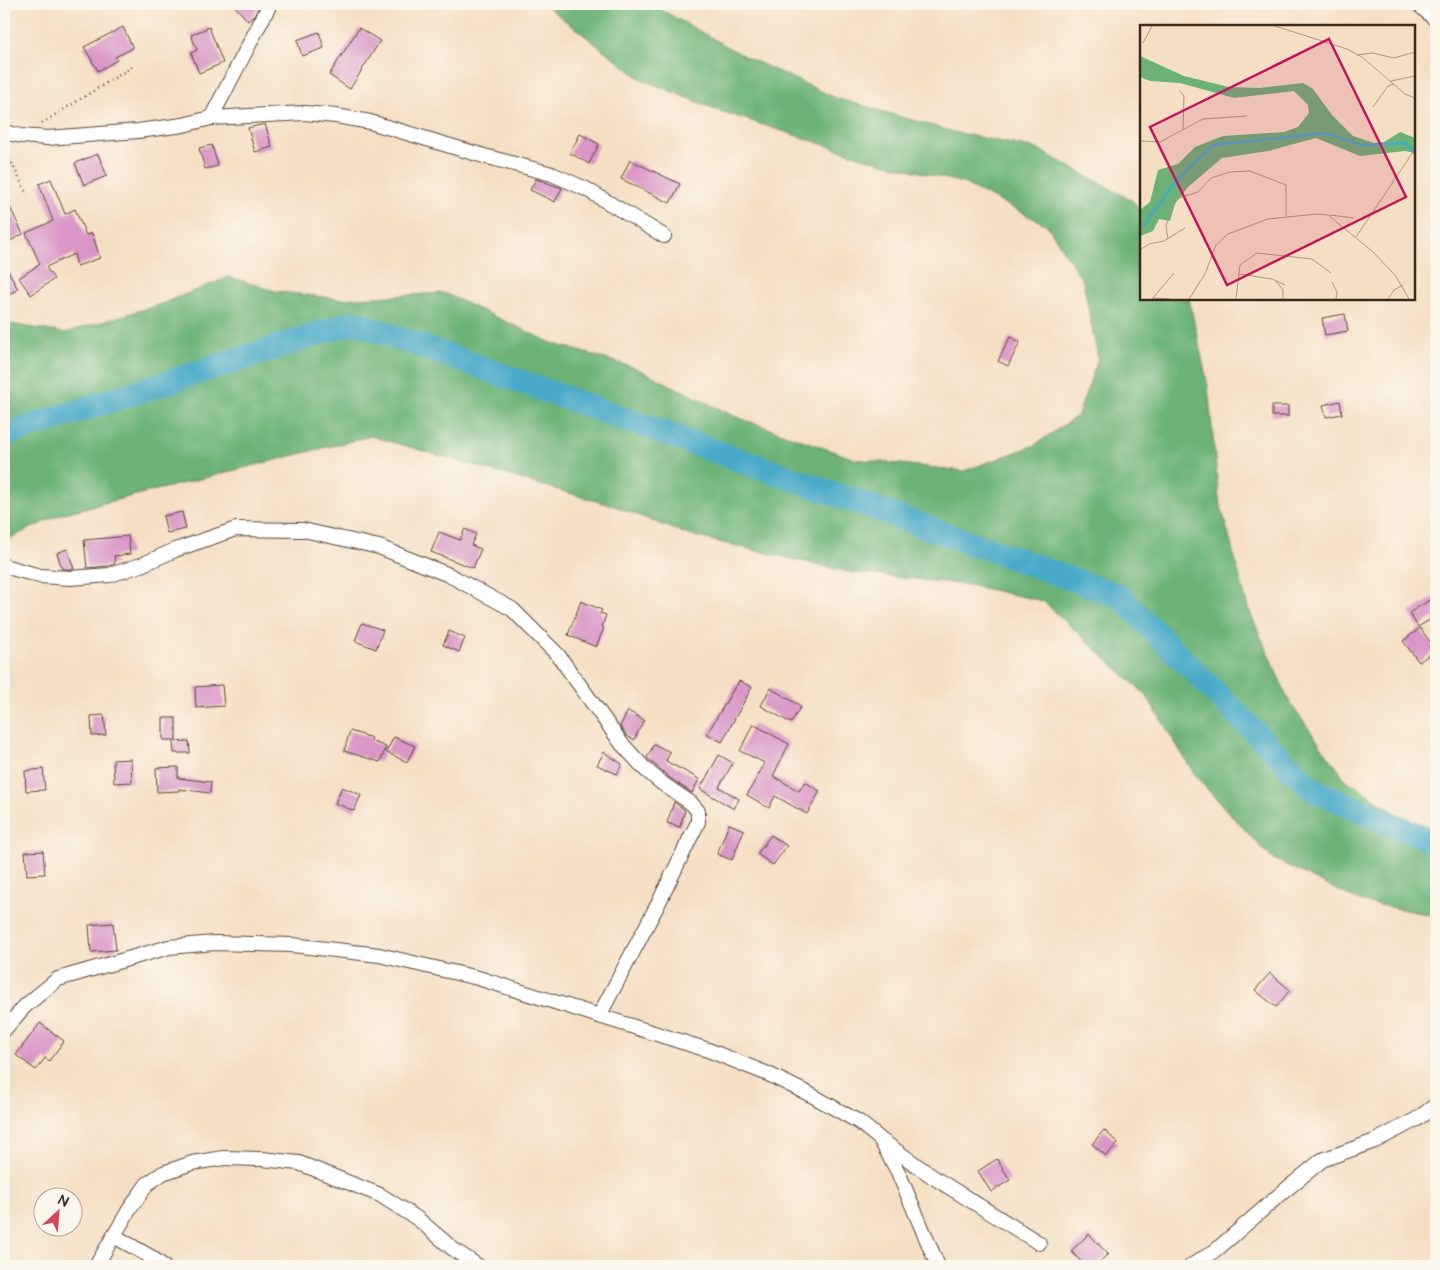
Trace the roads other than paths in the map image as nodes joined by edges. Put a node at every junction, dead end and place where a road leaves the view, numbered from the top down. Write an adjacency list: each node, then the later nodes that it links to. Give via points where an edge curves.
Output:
1 (270, 4): 4 (street)
2 (1418, 4): 3 (street)
3 (1436, 20)
4 (211, 118): 5 (street, via 138,131 48,138); 6 (street, via 305,113 370,122 552,174 586,189)
5 (11, 134)
6 (664, 236)
7 (4, 566): 8 (street, via 40,576 70,578 110,574 236,529 303,530 379,547 449,575 512,608 558,655 622,744 645,769 698,811 698,822)
8 (599, 1016): 9 (street, via 478,978 379,955 292,945 214,943 169,947 58,979 25,1006); 11 (street, via 708,1050 768,1074 859,1122)
9 (4, 1030)
10 (1436, 1106): 18 (street, via 1374,1141 1322,1160 1215,1251)
11 (880, 1139): 13 (street, via 933,1177); 17 (street, via 898,1172)
12 (114, 1236): 14 (street); 15 (street); 16 (street, via 147,1184 163,1173 192,1162 224,1158 262,1159 299,1163 380,1194)
13 (1040, 1243)
14 (96, 1266)
15 (163, 1266)
16 (478, 1266)
17 (938, 1266)
18 (1191, 1266)

